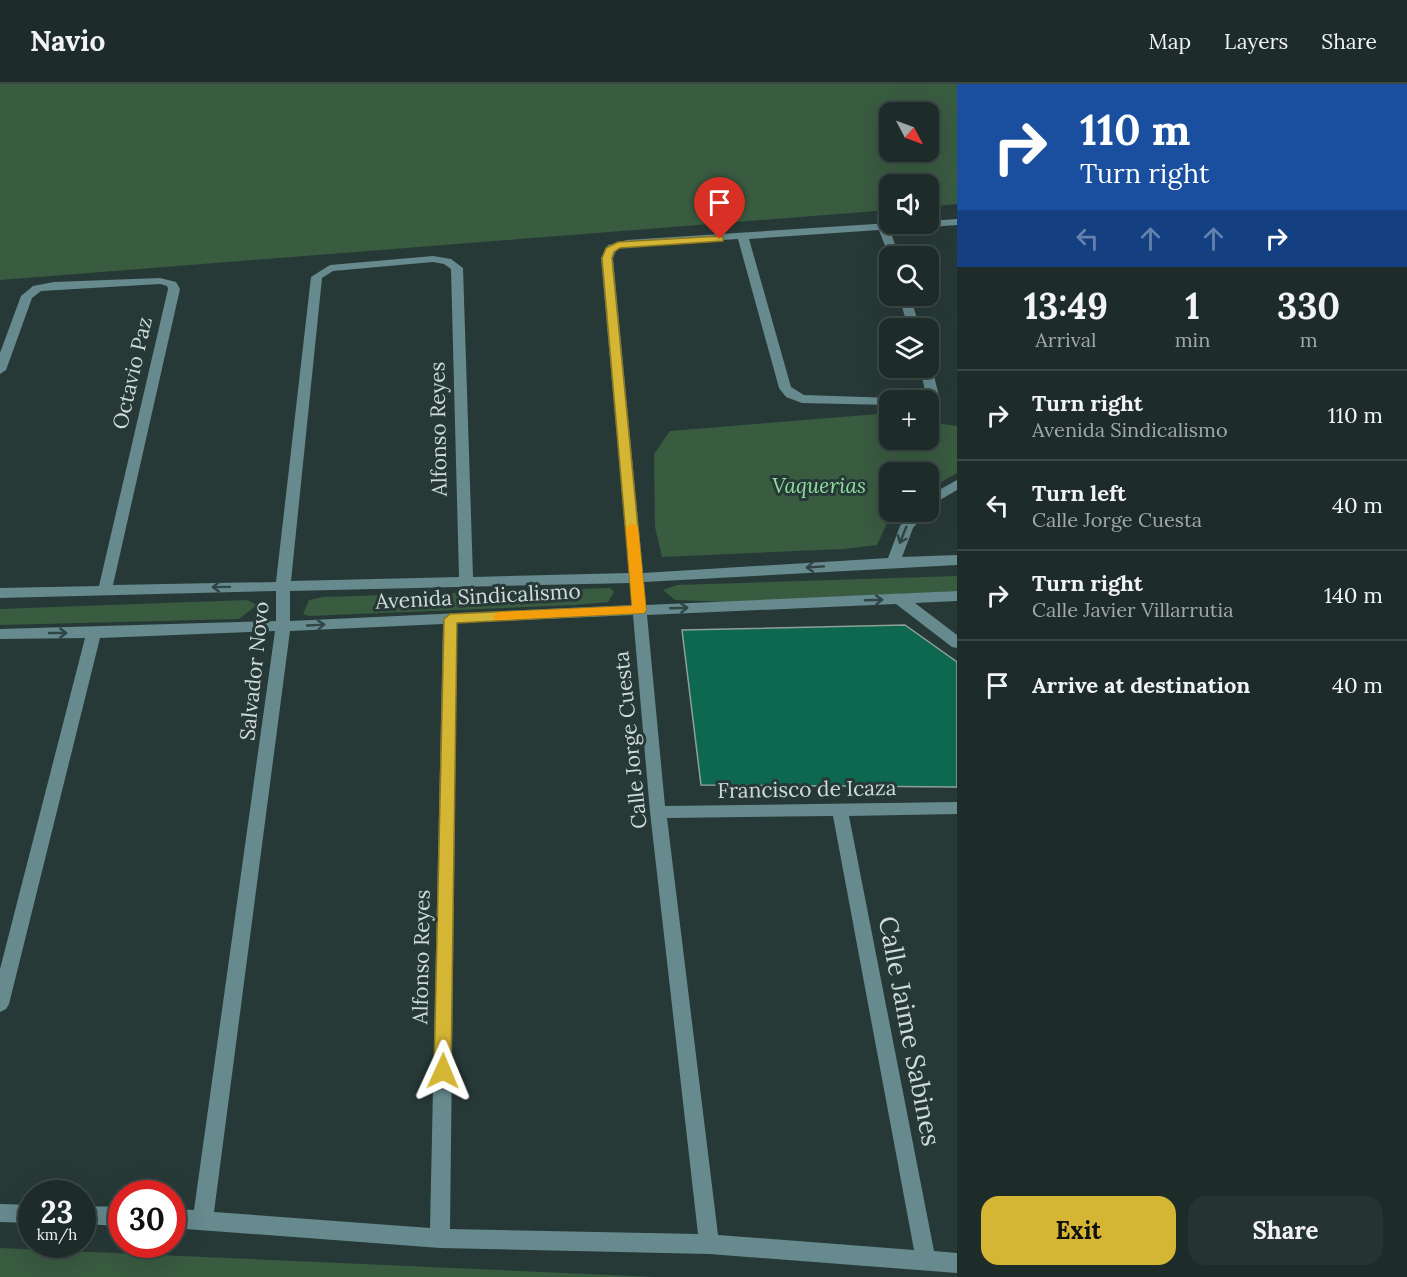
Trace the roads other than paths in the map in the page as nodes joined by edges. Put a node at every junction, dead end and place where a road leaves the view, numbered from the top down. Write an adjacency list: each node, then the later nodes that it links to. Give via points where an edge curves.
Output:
1 (957, 222): 2 (street)
2 (939, 223)
3 (879, 228): 4 (street)
4 (743, 238): 7 (street, via 784,388 802,399); 13 (street, Calle Jorge Cuesta, via 627,243 612,247 607,258)
5 (459, 275): 14 (street, Alfonso Reyes); 15 (street, Salvador Novo, via 453,264 432,259 338,266 317,277)
6 (0, 370): 16 (street, Octavio Paz, via 27,296 37,288 160,281 168,282 174,289)
7 (879, 401)
8 (957, 484): 9 (street)
9 (939, 496)
10 (911, 522): 12 (street, one-way to 12)
11 (957, 560): 12 (street, Avenida Sindicalismo)
12 (893, 562): 13 (street, Avenida Sindicalismo, one-way to 13)
13 (637, 578): 14 (street, Avenida Sindicalismo); 20 (street, Calle Jorge Cuesta)
14 (466, 582): 15 (street, Avenida Sindicalismo)
15 (284, 586): 16 (street, Avenida Sindicalismo, one-way to 16); 22 (street, Salvador Novo)
16 (105, 589): 17 (street, Avenida Sindicalismo)
17 (0, 593)
18 (957, 596): 19 (street, Avenida Sindicalismo)
19 (900, 599): 20 (street, Avenida Sindicalismo, one-way to 19); 25 (street)
20 (639, 610): 21 (street, Avenida Sindicalismo); 28 (street, Calle Jorge Cuesta)
21 (450, 619): 22 (street, Avenida Sindicalismo, one-way to 21); 34 (street, Alfonso Reyes)
22 (283, 626): 23 (street, Avenida Sindicalismo); 33 (street, Salvador Novo)
23 (94, 633): 24 (street, Avenida Sindicalismo, one-way to 23); 29 (street)
24 (0, 634)
25 (957, 643)
26 (957, 808): 27 (street, Francisco de Icaza)
27 (840, 809): 28 (street, Francisco de Icaza); 36 (street, Calle Jaime Sabines)
28 (658, 812): 35 (street, Calle Jorge Cuesta)
29 (0, 1004)
30 (0, 1213): 31 (street)
31 (18, 1214)
32 (186, 1218): 33 (street)
33 (203, 1219): 34 (street)
34 (440, 1238): 35 (street)
35 (709, 1244): 36 (street)
36 (926, 1261): 37 (street)
37 (957, 1263)

